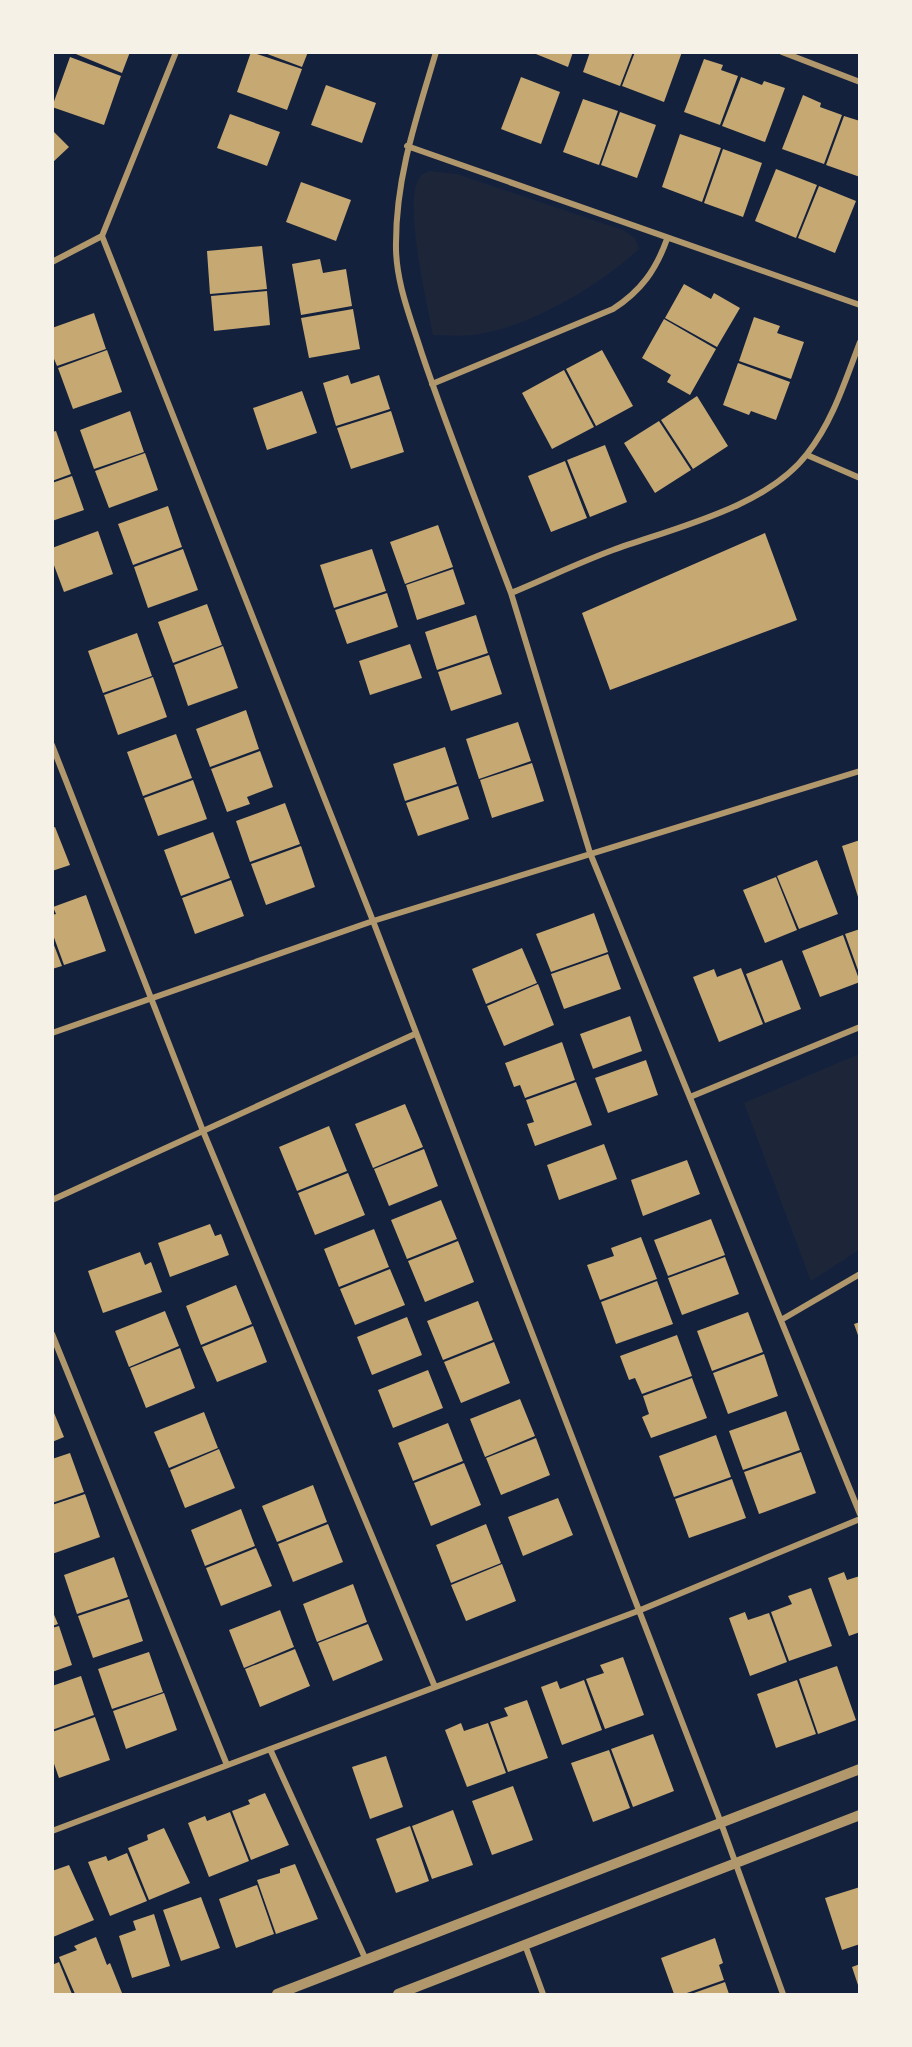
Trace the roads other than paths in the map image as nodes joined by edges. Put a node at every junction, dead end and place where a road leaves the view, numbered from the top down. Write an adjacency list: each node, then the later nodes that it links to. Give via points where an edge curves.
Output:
1 (176, 52): 6 (street)
2 (436, 52): 5 (street)
3 (782, 52): 4 (street)
4 (860, 82)
5 (407, 146): 7 (street); 11 (street, via 396,246 405,300)
6 (102, 236): 8 (street); 18 (street)
7 (667, 239): 9 (street); 11 (street, via 651,274 613,309)
8 (52, 262)
9 (860, 305)
10 (860, 342): 12 (street, via 829,422)
11 (432, 384): 14 (street)
12 (807, 455): 13 (street); 14 (street, via 789,474 752,496)
13 (860, 478)
14 (511, 593): 17 (street)
15 (52, 745): 19 (street)
16 (860, 771): 17 (street)
17 (590, 853): 18 (street); 23 (street)
18 (373, 921): 19 (street); 22 (street)
19 (151, 999): 21 (street); 24 (street)
20 (860, 1027): 23 (street)
21 (52, 1033)
22 (415, 1034): 24 (street); 31 (street)
23 (690, 1097): 27 (street)
24 (203, 1131): 25 (street); 32 (street)
25 (52, 1200)
26 (860, 1274): 27 (street)
27 (781, 1320): 29 (street)
28 (52, 1334): 34 (street)
29 (860, 1514)
30 (860, 1520): 31 (street)
31 (638, 1611): 32 (street); 37 (street)
32 (435, 1687): 33 (street)
33 (270, 1749): 34 (street); 41 (street)
34 (227, 1765): 38 (street)
35 (860, 1769): 37 (street)
36 (860, 1815): 39 (street)
37 (721, 1823): 39 (street); 41 (street)
38 (52, 1831)
39 (734, 1864): 40 (street); 45 (street)
40 (525, 1946): 43 (street); 44 (street)
41 (366, 1960): 42 (street)
42 (277, 1995)
43 (398, 1995)
44 (543, 1995)
45 (783, 1995)

